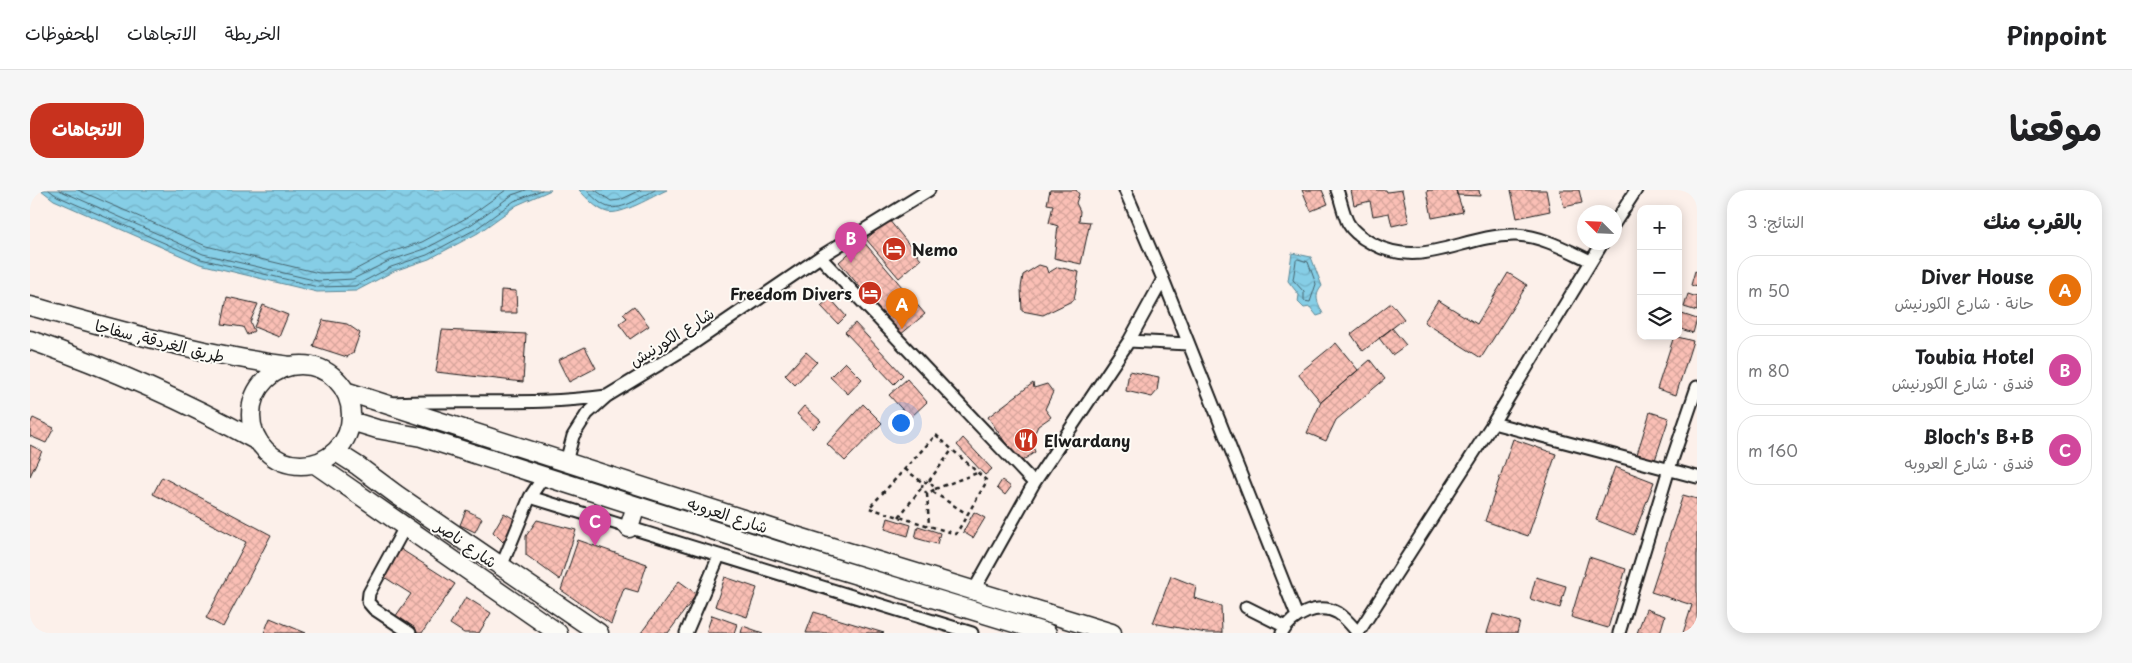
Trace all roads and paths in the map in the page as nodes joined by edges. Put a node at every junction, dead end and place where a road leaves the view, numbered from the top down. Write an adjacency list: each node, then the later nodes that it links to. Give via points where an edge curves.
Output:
1 (929, 190): 7 (street, شارع الكورنيش)
2 (1125, 190): 9 (street)
3 (1337, 190): 8 (street, via 1348,222 1356,233 1391,251 1409,255 1426,253 1501,235 1517,235 1545,241)
4 (1636, 190): 5 (street)
5 (1622, 212)
6 (1598, 250): 8 (street)
7 (820, 257): 17 (street, شارع الكورنيش, via 691,345); 33 (street)
8 (1591, 262): 20 (street)
9 (1163, 278): 12 (street); 13 (street)
10 (30, 306): 14 (main road, طريق الغردقة, سفاجا, via 222,356)
11 (30, 340): 21 (main road, via 90,361 169,395)
12 (1129, 341): 13 (street); 33 (street)
13 (1188, 344): 50 (street)
14 (291, 366): 16 (main road, via 307,365 322,369 336,378); 21 (main road, via 276,372 255,396 251,411 252,428)
15 (1697, 387): 27 (street)
16 (345, 391): 18 (main road, شارع العروبه); 19 (main road, via 351,405)
17 (607, 396): 18 (street, شارع الكورنيش, via 530,403 461,400); 24 (street, شارع الكورنيش, via 587,414 573,436)
18 (381, 403): 24 (main road, شارع العروبه)
19 (351, 421): 23 (main road, via 345,440); 29 (main road, شارع العروبه, via 421,437)
20 (1493, 423): 27 (street); 60 (street)
21 (259, 442): 25 (main road, via 269,454 283,462 299,466)
22 (953, 450): 26 (path, via 936,435); 28 (path); 31 (path)
23 (336, 452): 25 (main road); 46 (main road, شارع ناصر)
24 (566, 462): 44 (main road, شارع العروبه)
25 (315, 464): 42 (main road, شارع ناصر)
26 (905, 469): 32 (path); 40 (path, via 869,508)
27 (1669, 469): 30 (street); 61 (street)
28 (977, 473): 35 (path); 39 (path, via 987,482)
29 (544, 476): 37 (street); 38 (main road, شارع العروبه)
30 (1697, 476)
31 (929, 481): 32 (path); 35 (path)
32 (923, 483): 34 (path)
33 (1034, 483): 48 (street)
34 (922, 487): 36 (path); 40 (path)
35 (934, 490): 36 (path); 39 (path)
36 (927, 494): 41 (path)
37 (530, 497): 43 (street); 46 (street)
38 (636, 506): 43 (main road); 47 (main road, شارع العروبه)
39 (967, 514): 41 (path, via 956,534)
40 (899, 517): 41 (path)
41 (929, 526)
42 (405, 528): 53 (street, via 369,593 368,602); 54 (main road, شارع ناصر)
43 (629, 528): 45 (street)
44 (845, 551): 47 (main road); 48 (main road, شارع العروبه)
45 (719, 556): 51 (street); 56 (street)
46 (501, 567): 55 (main road, شارع ناصر)
47 (840, 570): 58 (main road, شارع العروبه)
48 (974, 590): 59 (main road, شارع العروبه)
49 (1246, 607): 52 (street)
50 (1297, 616): 52 (street); 60 (street, via 1324,609 1345,618)
51 (943, 629): 57 (street)
52 (1284, 630)
53 (410, 633)
54 (558, 633)
55 (599, 633)
56 (686, 633)
57 (972, 633)
58 (1047, 633)
59 (1112, 633)
60 (1358, 633)
61 (1619, 633)

